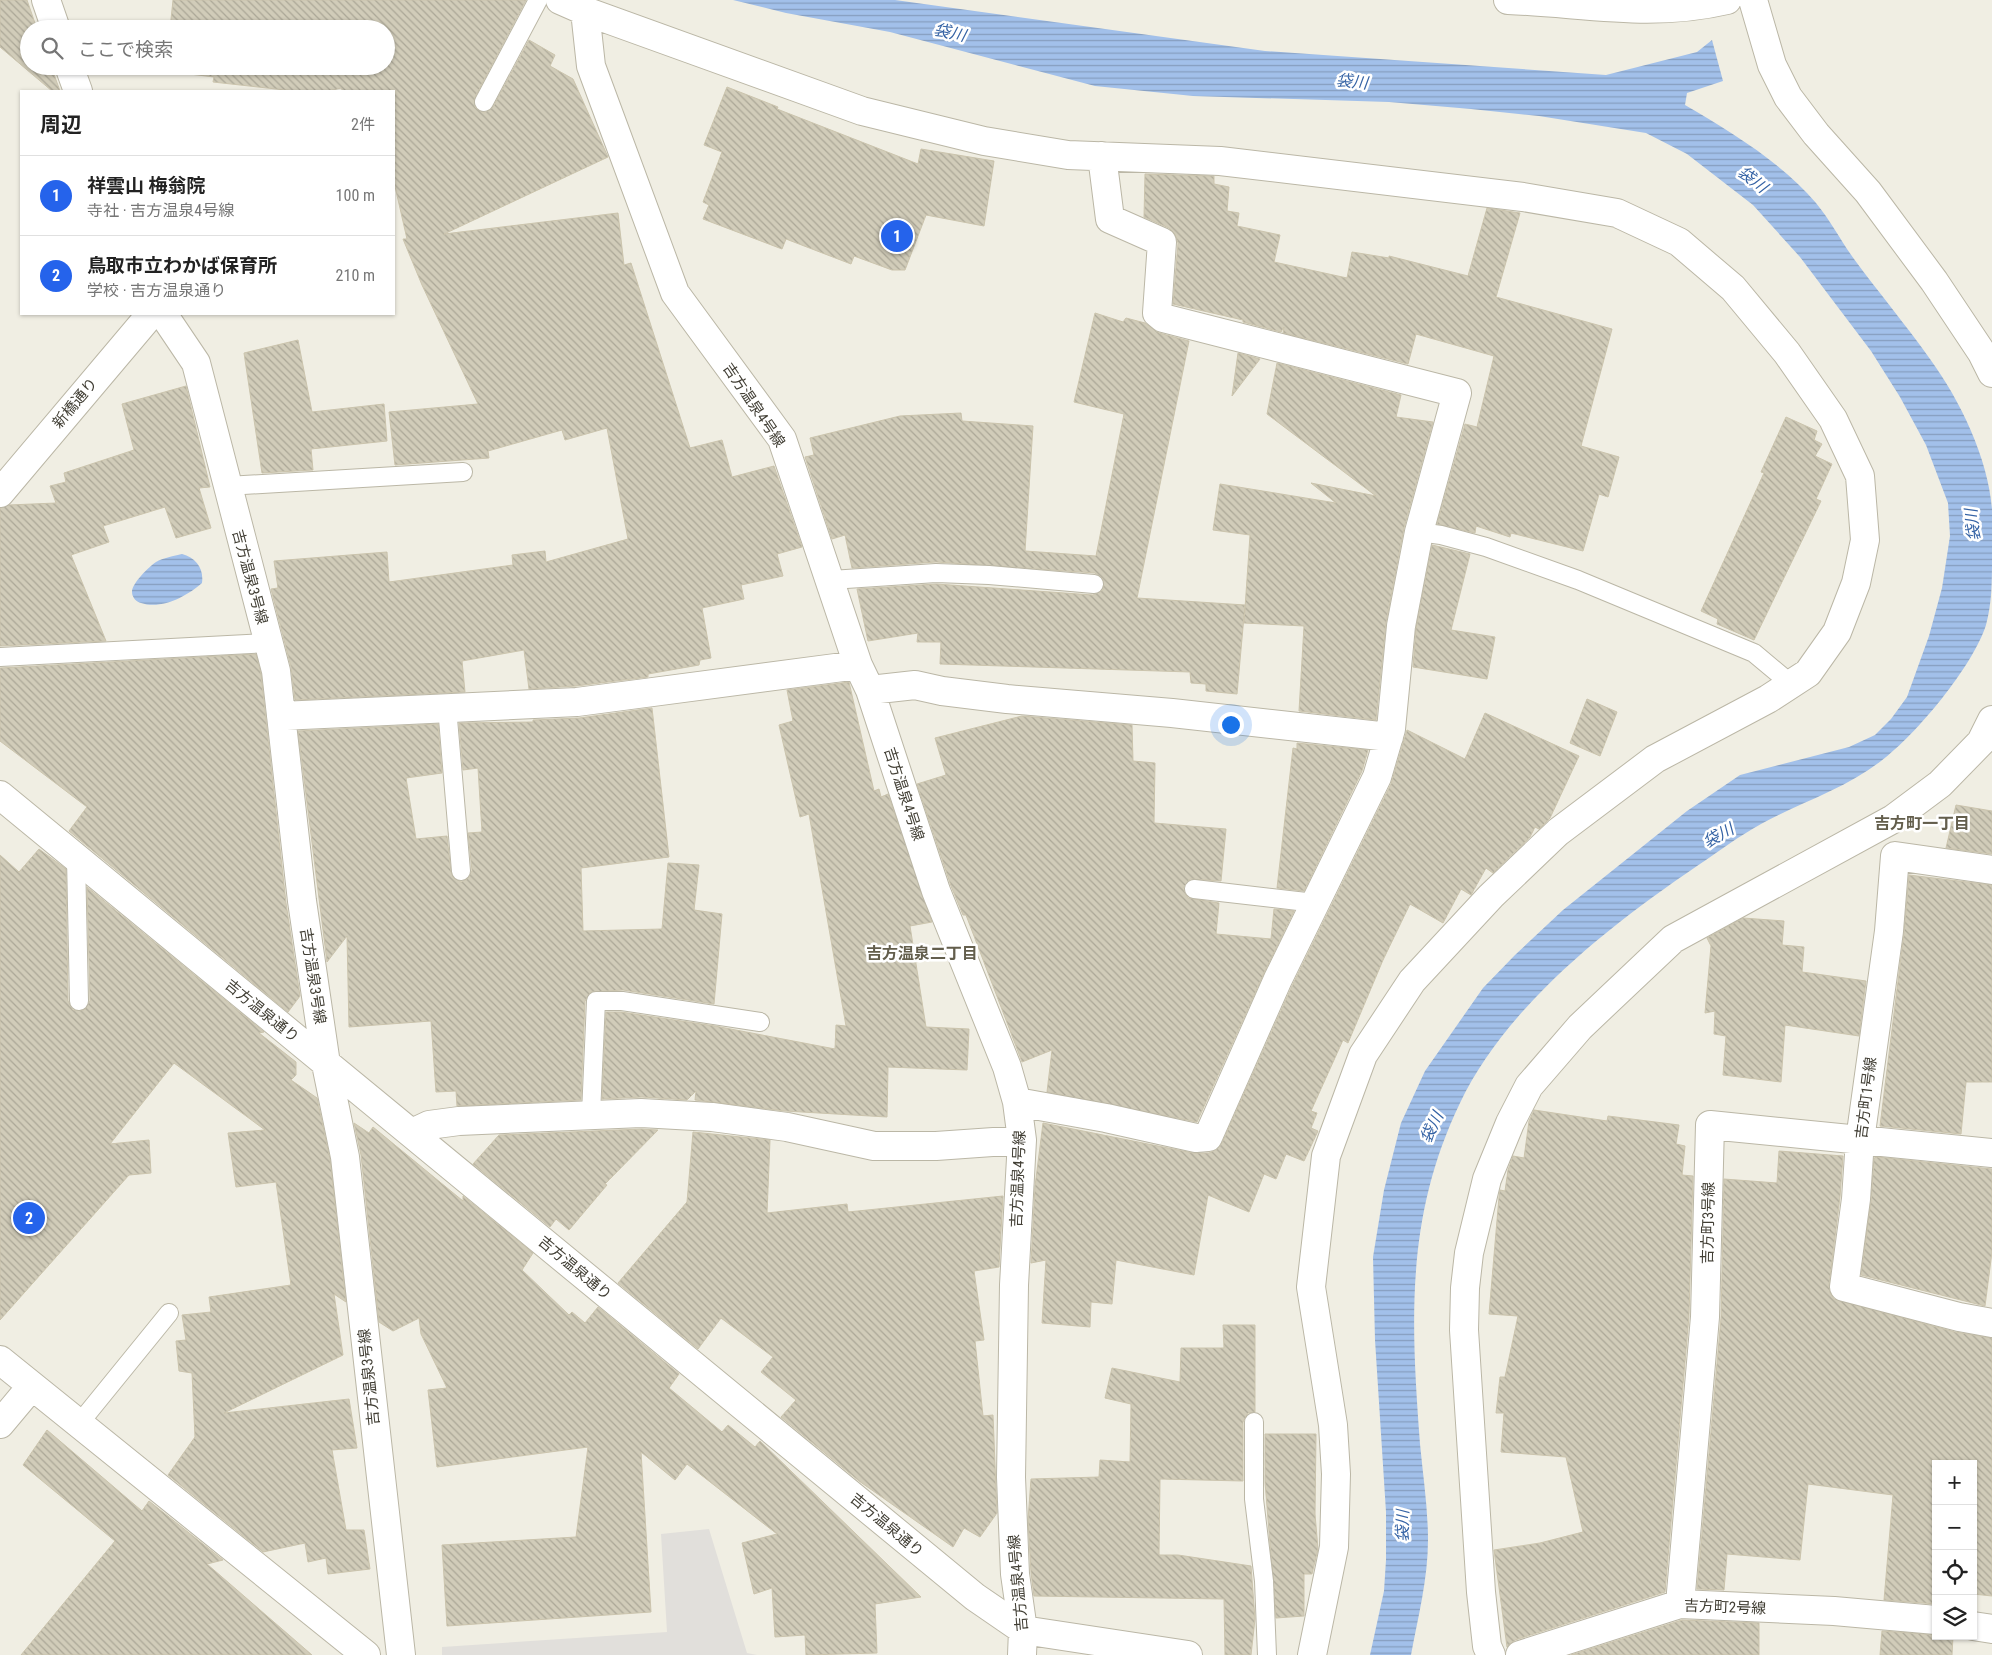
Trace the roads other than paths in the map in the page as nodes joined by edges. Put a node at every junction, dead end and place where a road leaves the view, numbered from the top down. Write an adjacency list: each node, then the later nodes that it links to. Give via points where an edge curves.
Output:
1 (46, 0): 8 (street)
2 (538, 0): 11 (lane)
3 (560, 0): 7 (street)
4 (1508, 0): 5 (street, via 1627,10 1672,10)
5 (1728, 0)
6 (1753, 0): 15 (street, via 1772,65 1788,97 1868,192 1934,281)
7 (585, 11): 12 (street, via 862,111 984,140 1068,155); 20 (street, 吉方温泉4号線, via 591,66 675,293 782,439)
8 (53, 20)
9 (72, 75): 10 (street)
10 (78, 90)
11 (484, 102)
12 (1102, 156): 19 (street, via 1110,219 1162,242 1157,314 1456,393); 25 (street, via 1220,161 1523,197 1617,213 1679,242 1733,288 1787,353 1833,419 1860,476 1865,540 1856,583 1837,632 1808,673)
13 (150, 315): 18 (street, 新橋通り)
14 (164, 315): 17 (street, 吉方温泉3号線, via 196,363)
15 (1992, 373)
16 (463, 472): 17 (lane)
17 (227, 486): 22 (street, 吉方温泉3号線)
18 (0, 492)
19 (1419, 532): 25 (lane, via 1486,547 1578,580 1754,652); 30 (street, via 1401,626)
20 (831, 580): 21 (lane, via 936,573); 24 (street, 吉方温泉4号線)
21 (1094, 584)
22 (268, 643): 23 (lane); 28 (street, 吉方温泉3号線, via 276,672)
23 (0, 657)
24 (858, 665): 26 (street, 吉方温泉4号線); 27 (street, via 577,702)
25 (1791, 684): 64 (street, via 1655,759 1558,832 1491,896 1412,982 1363,1055 1326,1156 1311,1287 1333,1425 1336,1474 1334,1547)
26 (870, 690): 30 (street, via 915,685 1007,699); 42 (street, 吉方温泉4号線, via 936,891 1008,1067)
27 (447, 707): 28 (street); 36 (lane)
28 (281, 716): 41 (street, 吉方温泉3号線, via 302,901)
29 (1992, 720): 32 (street, via 1981,742 1940,784)
30 (1389, 737): 38 (street, via 1377,778)
31 (0, 795): 34 (street, 吉方温泉通り)
32 (1894, 819): 33 (street, 吉方町1号線); 65 (street, via 1673,939 1580,1027 1530,1086 1510,1123 1487,1179 1469,1253 1465,1288 1464,1330 1481,1592 1487,1646)
33 (1895, 856): 35 (street); 46 (street, 吉方町1号線, via 1889,931)
34 (76, 857): 39 (lane); 41 (street, 吉方温泉通り)
35 (1992, 870)
36 (461, 871)
37 (1194, 889): 38 (lane)
38 (1315, 903): 42 (street, via 1208,1137 1196,1138)
39 (80, 1001)
40 (760, 1022): 43 (lane, via 622,1001 596,1001)
41 (326, 1064): 44 (street, 吉方温泉通り); 61 (street, 吉方温泉3号線, via 345,1157)
42 (1017, 1102): 45 (street, 吉方温泉4号線)
43 (591, 1114): 44 (street, via 460,1121 429,1125); 45 (street, via 641,1112 712,1117 787,1127 874,1146 936,1146)
44 (412, 1134): 59 (street, 吉方温泉通り, via 975,1598)
45 (1022, 1140): 59 (street, 吉方温泉4号線, via 1014,1285 1011,1477 1015,1574)
46 (1860, 1140): 47 (street, 吉方町3号線); 49 (street, 吉方町1号線, via 1844,1288); 55 (street, 吉方町3号線, via 1710,1125 1705,1317)
47 (1992, 1154)
48 (169, 1313): 54 (lane)
49 (1992, 1323)
50 (0, 1360): 51 (street)
51 (31, 1387): 53 (street); 54 (street)
52 (1254, 1422): 63 (lane, via 1254,1499 1264,1581)
53 (0, 1424)
54 (78, 1425): 60 (street)
55 (1680, 1604): 56 (street, 吉方町2号線, via 1834,1611); 66 (street, 吉方町2号線)
56 (1932, 1620)
57 (1977, 1627): 58 (street)
58 (1992, 1629)
59 (1023, 1642): 62 (street, 吉方温泉通り)
60 (366, 1655)
61 (401, 1655)
62 (1188, 1655)
63 (1267, 1655)
64 (1312, 1655)
65 (1491, 1655)
66 (1520, 1655)

